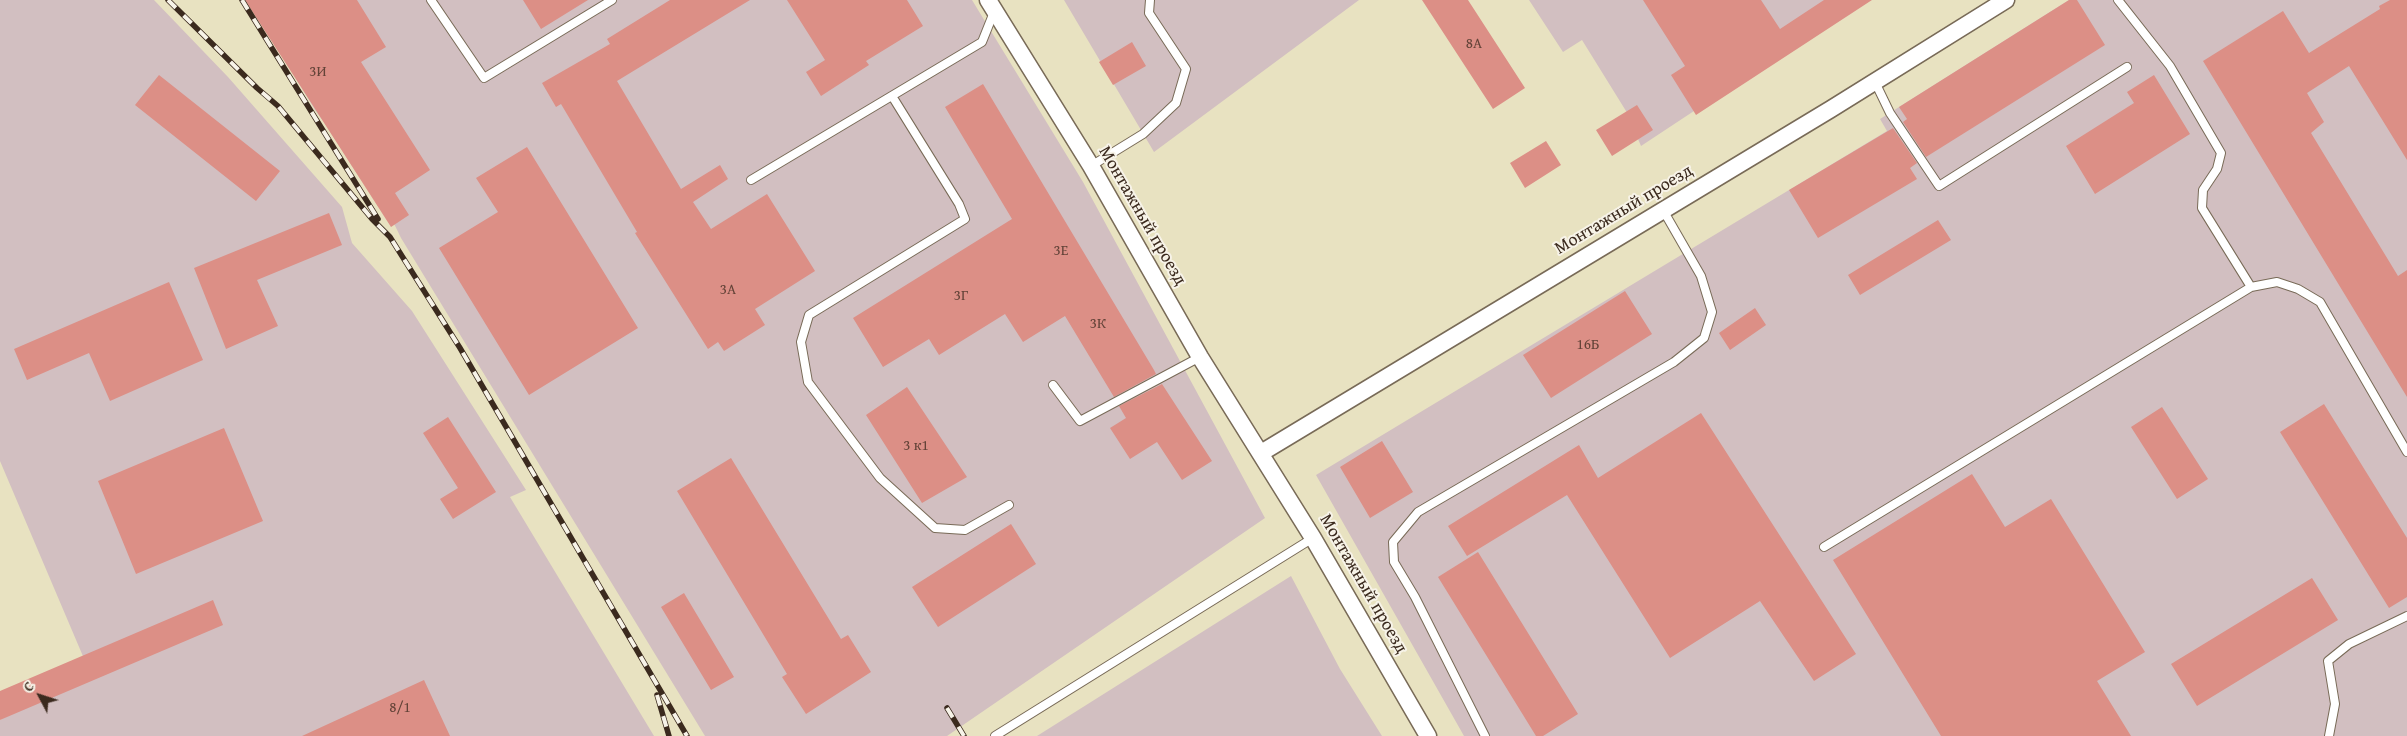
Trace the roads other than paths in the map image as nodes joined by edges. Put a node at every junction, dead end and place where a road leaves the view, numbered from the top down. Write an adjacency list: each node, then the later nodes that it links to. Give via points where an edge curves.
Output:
1 (431, 0): 2 (lane, via 484,78)
2 (612, 0)
3 (1150, 0): 10 (lane, via 1149,13 1186,69 1176,104 1143,134)
4 (2006, 0): 8 (street, Монтажный проезд)
5 (2118, 0): 13 (lane, via 2170,66 2220,153 2217,170 2203,190 2202,208)
6 (991, 5): 9 (lane, via 982,42); 10 (street, Монтажный проезд)
7 (2127, 66): 8 (lane, via 1938,186 1890,113)
8 (1875, 82): 12 (street, Монтажный проезд)
9 (892, 96): 11 (lane); 18 (lane, via 965,219 809,315 801,342 808,382 880,478 935,528 965,530)
10 (1091, 166): 14 (street, Монтажный проезд)
11 (751, 180)
12 (1663, 210): 16 (street, Монтажный проезд); 24 (lane, via 1701,276 1712,312 1704,338 1674,362 1418,512 1393,542 1394,562 1415,597)
13 (2251, 287): 17 (lane, via 2277,282 2298,288 2320,302); 20 (lane)
14 (1200, 357): 15 (lane, via 1080,421); 16 (street, Монтажный проезд)
15 (1053, 385)
16 (1261, 452): 19 (street, Монтажный проезд)
17 (2407, 452)
18 (1009, 505)
19 (1313, 538): 22 (lane); 23 (street, Монтажный проезд)
20 (1824, 547)
21 (2407, 616): 25 (lane, via 2349,644 2328,661 2335,704)
22 (995, 736)
23 (1428, 736)
24 (1484, 736)
25 (2329, 736)

